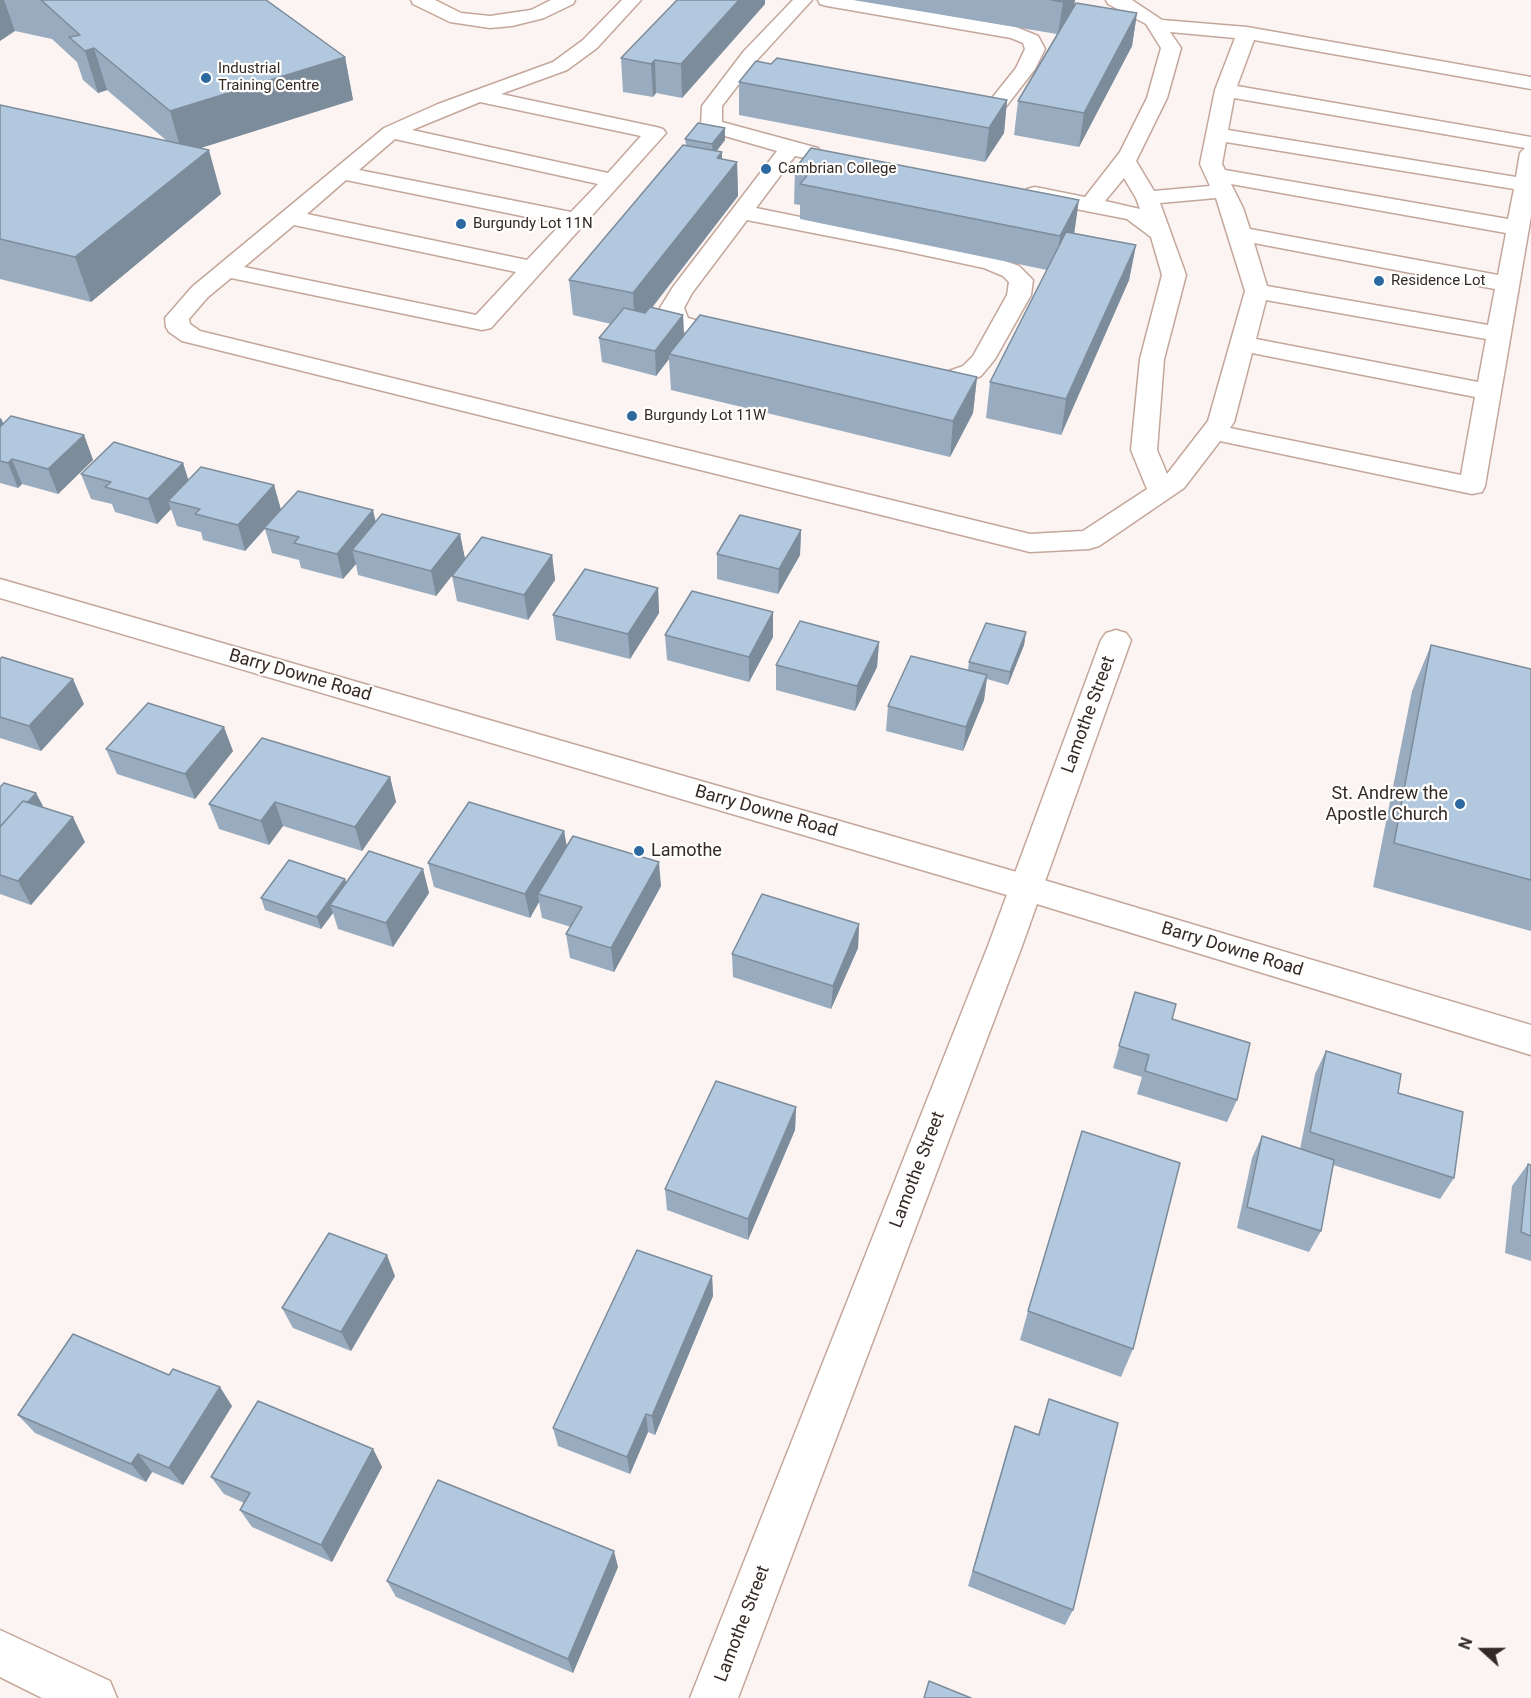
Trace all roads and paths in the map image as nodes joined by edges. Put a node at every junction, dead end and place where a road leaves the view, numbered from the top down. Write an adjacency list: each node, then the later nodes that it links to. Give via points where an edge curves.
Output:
1 (420, 0): 2 (main road, via 457,18 490,22 537,14)
2 (566, 0)
3 (632, 0): 13 (main road, via 590,44 560,66)
4 (803, 0): 9 (main road)
5 (827, 0): 14 (main road, via 1016,33 1031,40 1035,49 1025,69 994,108 975,112)
6 (1115, 0): 7 (main road)
7 (1156, 25): 8 (main road); 21 (main road, via 1171,48 1157,98)
8 (1247, 33): 11 (main road); 12 (main road)
9 (739, 71): 10 (main road); 18 (main road, via 712,106 711,126)
10 (762, 75)
11 (1531, 83)
12 (1225, 90): 16 (main road); 17 (main road)
13 (479, 96): 15 (main road); 23 (main road, via 656,133)
14 (946, 109)
15 (391, 132): 22 (main road); 23 (main road)
16 (1216, 134): 24 (main road, via 1211,164); 25 (main road)
17 (1531, 142)
18 (790, 148): 20 (main road); 29 (main road)
19 (1531, 153): 25 (main road)
20 (836, 158)
21 (1125, 161): 27 (main road); 28 (main road)
22 (342, 173): 30 (main road); 31 (main road)
23 (611, 180): 31 (main road)
24 (1220, 183): 27 (main road); 32 (main road); 34 (main road)
25 (1526, 185): 32 (main road)
26 (1010, 189): 28 (main road)
27 (1147, 198): 33 (main road)
28 (1091, 204): 33 (main road, via 1134,214)
29 (741, 212): 40 (main road, via 672,308 679,322); 42 (main road, via 991,263 1021,280 1019,295 998,336 972,371 937,381)
30 (290, 217): 35 (main road); 36 (main road)
31 (575, 220): 35 (main road)
32 (1518, 228): 37 (main road)
33 (1161, 234): 45 (main road, via 1174,275 1152,358 1144,450)
34 (1240, 234): 37 (main road); 38 (main road)
35 (530, 268): 36 (main road, via 482,324)
36 (226, 270): 45 (main road, via 177,318 178,327 190,336 1030,543 1089,540)
37 (1507, 284): 39 (main road)
38 (1257, 291): 39 (main road); 41 (main road)
39 (1499, 334): 43 (main road)
40 (757, 343)
41 (1242, 344): 43 (main road); 44 (main road, via 1221,422)
42 (905, 376)
43 (1488, 392): 44 (main road, via 1472,486)
44 (1213, 432): 45 (main road, via 1175,482)
45 (1161, 491)
46 (0, 588): 48 (main road, Barry Downe Road)
47 (1116, 640): 48 (main road, Lamothe Street)
48 (1027, 888): 49 (main road, Barry Downe Road); 52 (main road, Lamothe Street)
49 (1531, 1040)
50 (0, 1653): 51 (main road)
51 (93, 1698)
52 (714, 1698)

